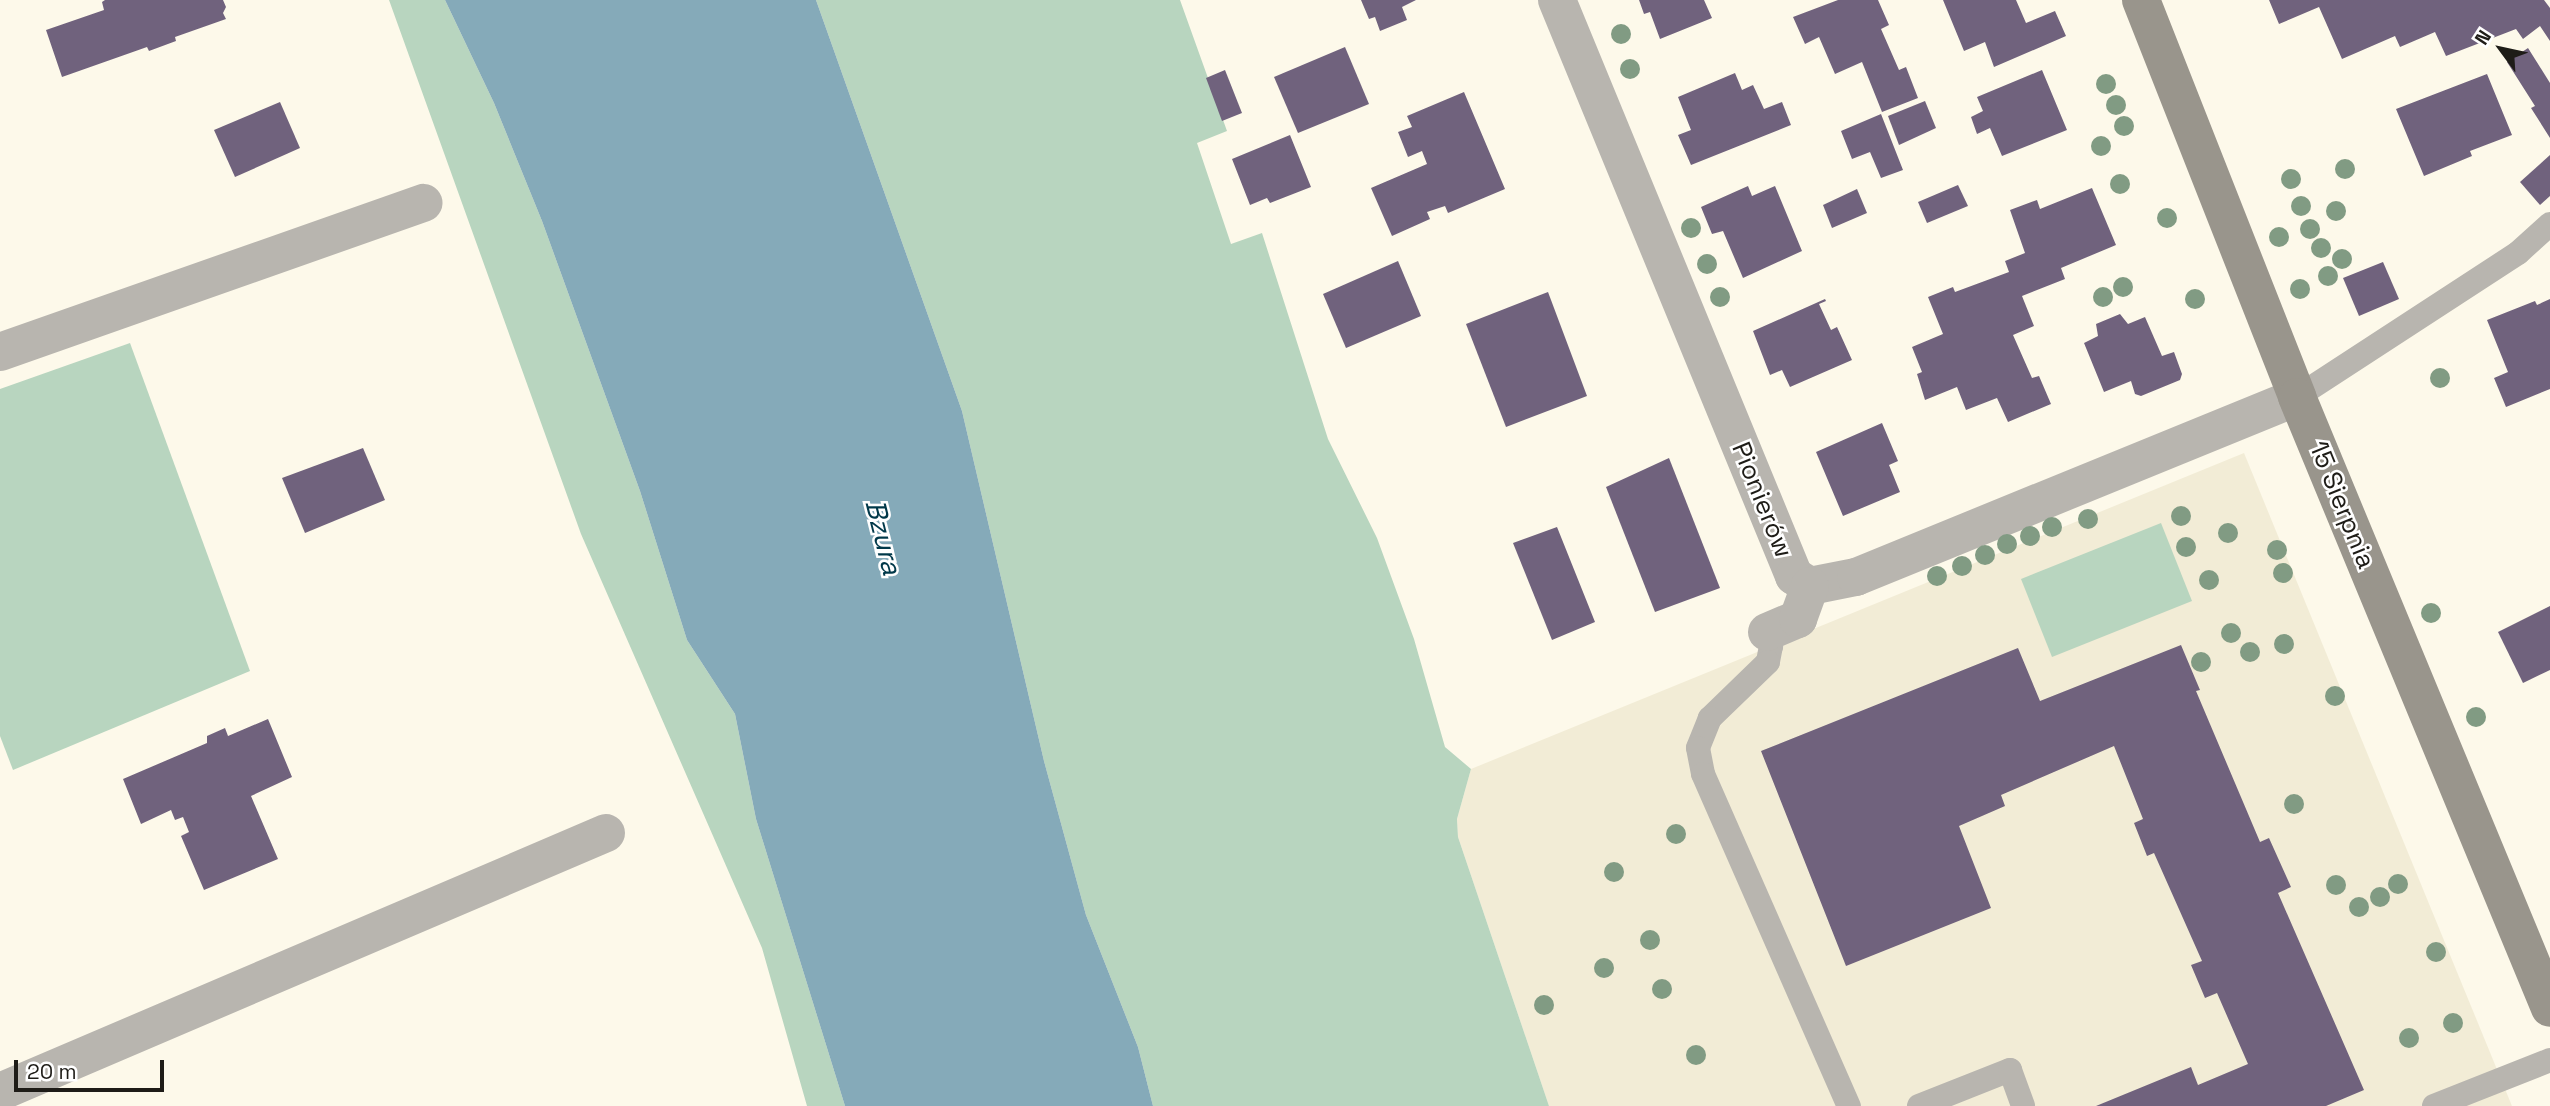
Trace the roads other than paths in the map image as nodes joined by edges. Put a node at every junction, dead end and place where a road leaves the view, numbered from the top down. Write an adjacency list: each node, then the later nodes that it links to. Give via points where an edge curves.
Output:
1 (1557, 0): 7 (street, Pionierów, via 1794,576)
2 (2141, 0): 6 (street, 15 Sierpnia)
3 (424, 203): 5 (street)
4 (2550, 224): 6 (lane, via 2518,253)
5 (0, 352)
6 (2297, 397): 7 (street, Pionierów, via 1857,577); 10 (street, 15 Sierpnia)
7 (1810, 586): 8 (street, via 1798,619)
8 (1767, 632): 13 (lane, via 1772,646 1768,662 1710,718 1698,748 1703,774)
9 (606, 833): 12 (street)
10 (2550, 1008)
11 (2550, 1060): 16 (lane)
12 (0, 1092)
13 (1849, 1106)
14 (1919, 1106): 15 (lane, via 2010,1070)
15 (2024, 1106)
16 (2434, 1106)

